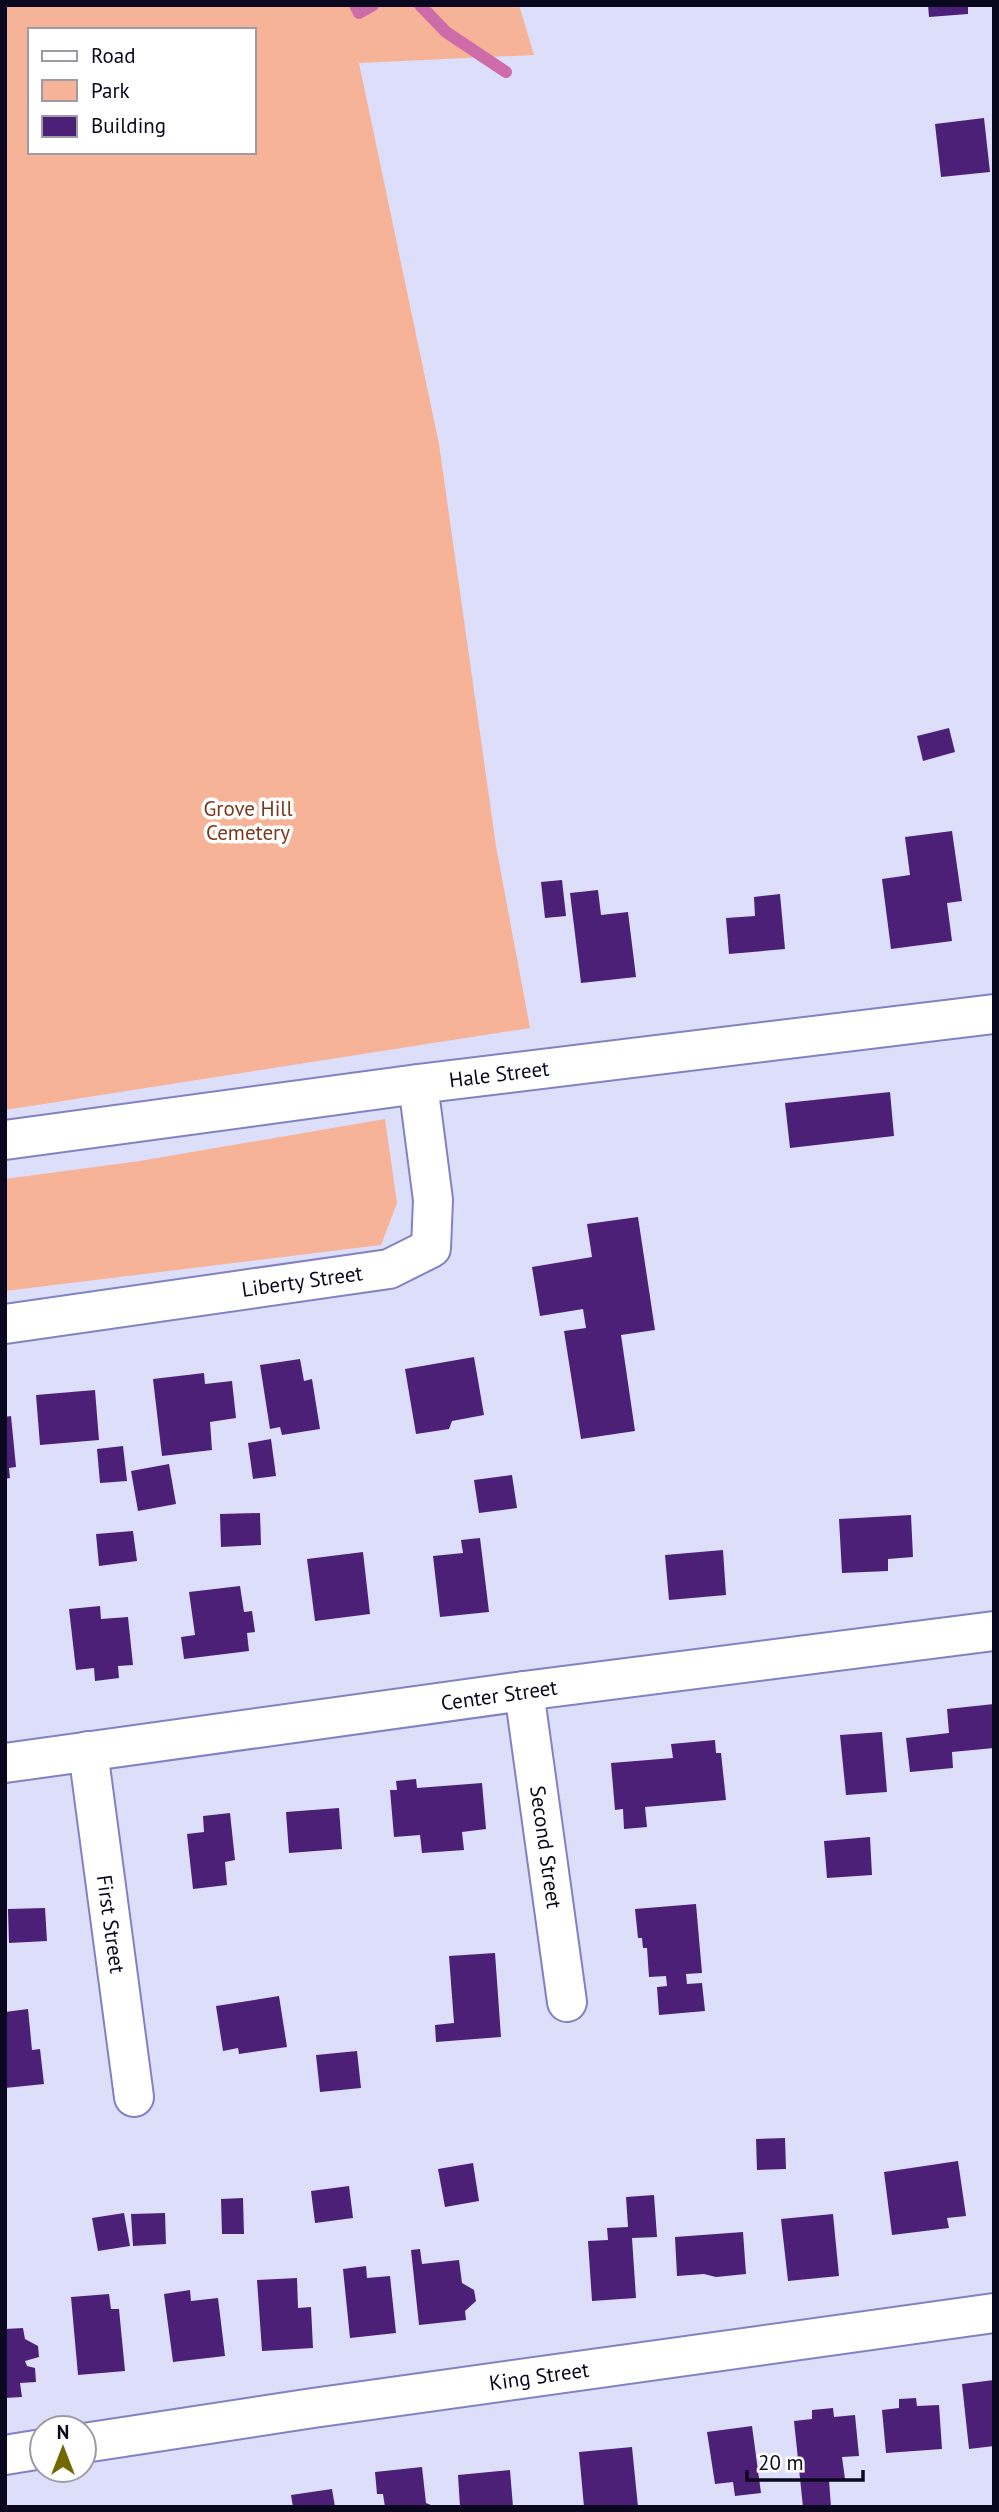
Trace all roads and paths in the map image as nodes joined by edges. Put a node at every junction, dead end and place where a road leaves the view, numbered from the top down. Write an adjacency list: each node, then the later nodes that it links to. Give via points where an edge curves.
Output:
1 (994, 1014): 2 (street, Hale Street)
2 (418, 1083): 3 (street, Hale Street); 4 (street, Liberty Street, via 433,1200 431,1248 389,1269)
3 (5, 1140)
4 (5, 1324)
5 (994, 1631): 6 (street, Center Street)
6 (524, 1691): 7 (street, Center Street); 9 (street, Second Street)
7 (88, 1751): 8 (street, Center Street); 10 (street, First Street)
8 (5, 1763)
9 (567, 2002)
10 (134, 2097)
11 (994, 2313): 12 (street, King Street)
12 (98, 2441)
13 (28, 2451): 14 (street)
14 (5, 2455)

